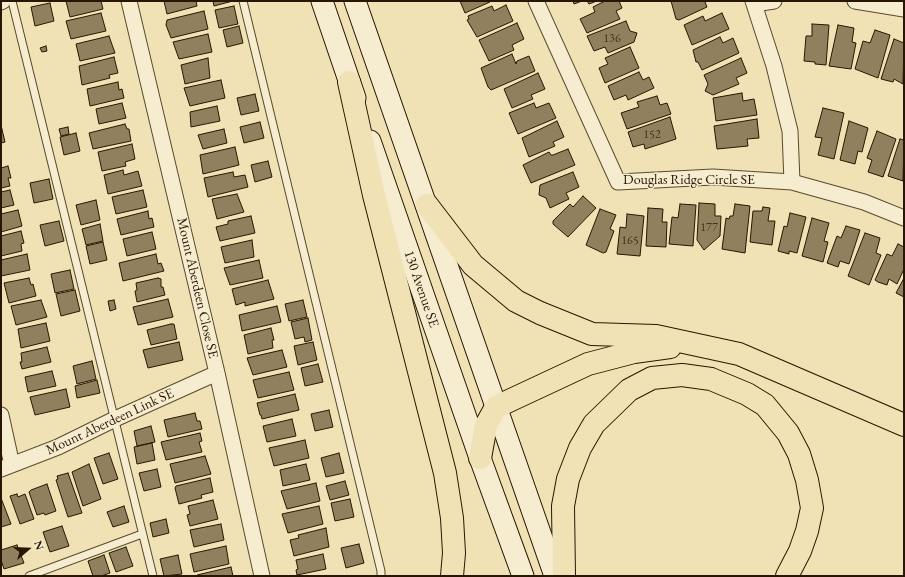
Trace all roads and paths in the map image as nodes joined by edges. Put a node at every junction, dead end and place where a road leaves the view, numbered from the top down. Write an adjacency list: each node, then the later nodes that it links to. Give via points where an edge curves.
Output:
1 (12, 1): 19 (lane)
2 (129, 1): 16 (street, Mount Aberdeen Close SE)
3 (243, 1): 27 (lane)
4 (322, 1): 11 (street, 130 Avenue SE)
5 (355, 1): 13 (street)
6 (536, 1): 12 (street, Douglas Ridge Circle SE, via 618,182 714,177)
7 (774, 1): 9 (street)
8 (855, 1): 10 (street)
9 (753, 2): 12 (street, via 774,66 790,131)
10 (904, 9)
11 (349, 82): 21 (street, 130 Avenue SE); 28 (highway, via 374,195 445,473 452,518)
12 (792, 182): 14 (street, Douglas Ridge Circle SE, via 864,202)
13 (427, 205): 15 (highway, via 473,265 516,301 592,334 656,336); 17 (street)
14 (904, 218)
15 (693, 344): 17 (highway, via 634,352 588,364); 20 (highway, via 739,354)
16 (217, 373): 19 (street, Mount Aberdeen Link SE); 26 (street, Mount Aberdeen Close SE)
17 (496, 407): 21 (highway, via 486,425); 30 (street)
18 (1, 415): 22 (street)
19 (115, 419): 22 (street, Mount Aberdeen Link SE, via 58,448); 23 (lane)
20 (904, 425)
21 (480, 458): 29 (street, 130 Avenue SE)
22 (7, 467)
23 (142, 534): 24 (lane); 25 (lane)
24 (29, 576)
25 (153, 576)
26 (262, 576)
27 (381, 576)
28 (452, 576)
29 (523, 576)
30 (555, 576)
31 (564, 576): 32 (highway, via 563,506 568,479 580,448 594,424 630,390 652,378 682,375 711,379 748,394 765,405 788,433 799,454 808,480 812,508 807,532)
32 (787, 576)

